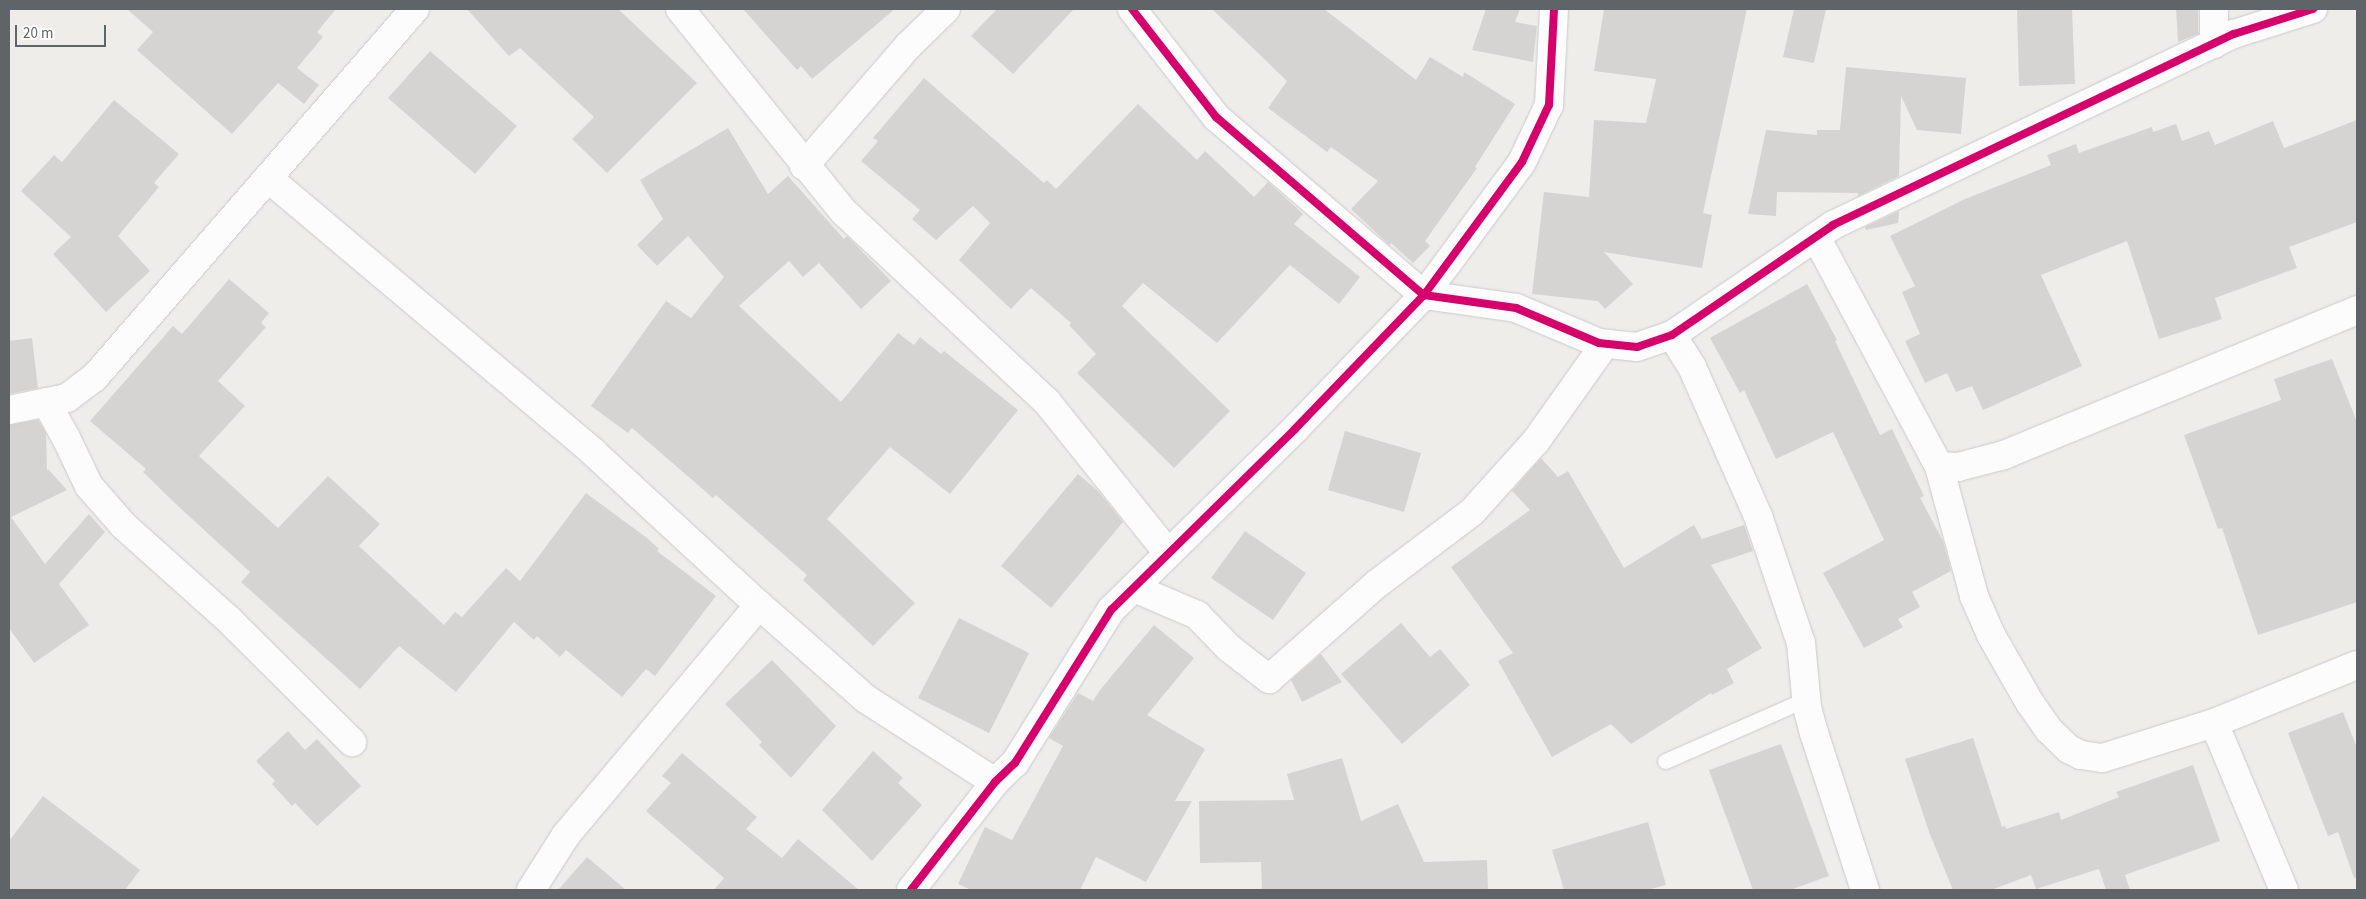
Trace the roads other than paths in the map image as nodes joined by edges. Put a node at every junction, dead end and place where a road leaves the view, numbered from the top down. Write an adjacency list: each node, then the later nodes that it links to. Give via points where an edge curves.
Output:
1 (415, 9): 10 (street)
2 (680, 9): 9 (street)
3 (946, 9): 9 (street, via 908,46)
4 (1132, 9): 12 (street, via 1216,117)
5 (1554, 9): 12 (street, via 1549,104 1522,162)
6 (2214, 9): 8 (street)
7 (2313, 9): 8 (street, via 2234,34)
8 (2214, 44): 11 (street)
9 (804, 166): 19 (street, via 844,212 1047,402)
10 (268, 178): 16 (street, via 94,378 67,398); 21 (street, via 594,453)
11 (1816, 236): 14 (street); 18 (street)
12 (1424, 296): 15 (street, via 1516,308); 19 (street)
13 (2357, 310): 18 (street, via 2004,455 1958,467)
14 (1672, 335): 15 (street, via 1637,347); 23 (street, via 1692,367 1758,516 1801,643)
15 (1606, 344): 20 (street, via 1536,441 1472,512 1378,583 1268,679 1229,648 1197,615)
16 (46, 402): 17 (street); 25 (street, via 89,486 124,526 228,619)
17 (9, 410)
18 (1939, 466): 24 (street, via 1974,596 1991,634 2030,703 2049,730 2069,749 2081,755 2103,758)
19 (1168, 553): 20 (street)
20 (1134, 588): 27 (street, via 1111,610 1014,764)
21 (759, 605): 27 (street, via 866,699); 28 (street, via 566,835)
22 (2357, 665): 24 (street)
23 (1806, 698): 26 (lane); 30 (street, via 1814,733)
24 (2214, 723): 31 (street)
25 (352, 742)
26 (1665, 761)
27 (995, 782): 29 (street)
28 (531, 890)
29 (912, 890)
30 (1865, 890)
31 (2284, 890)

